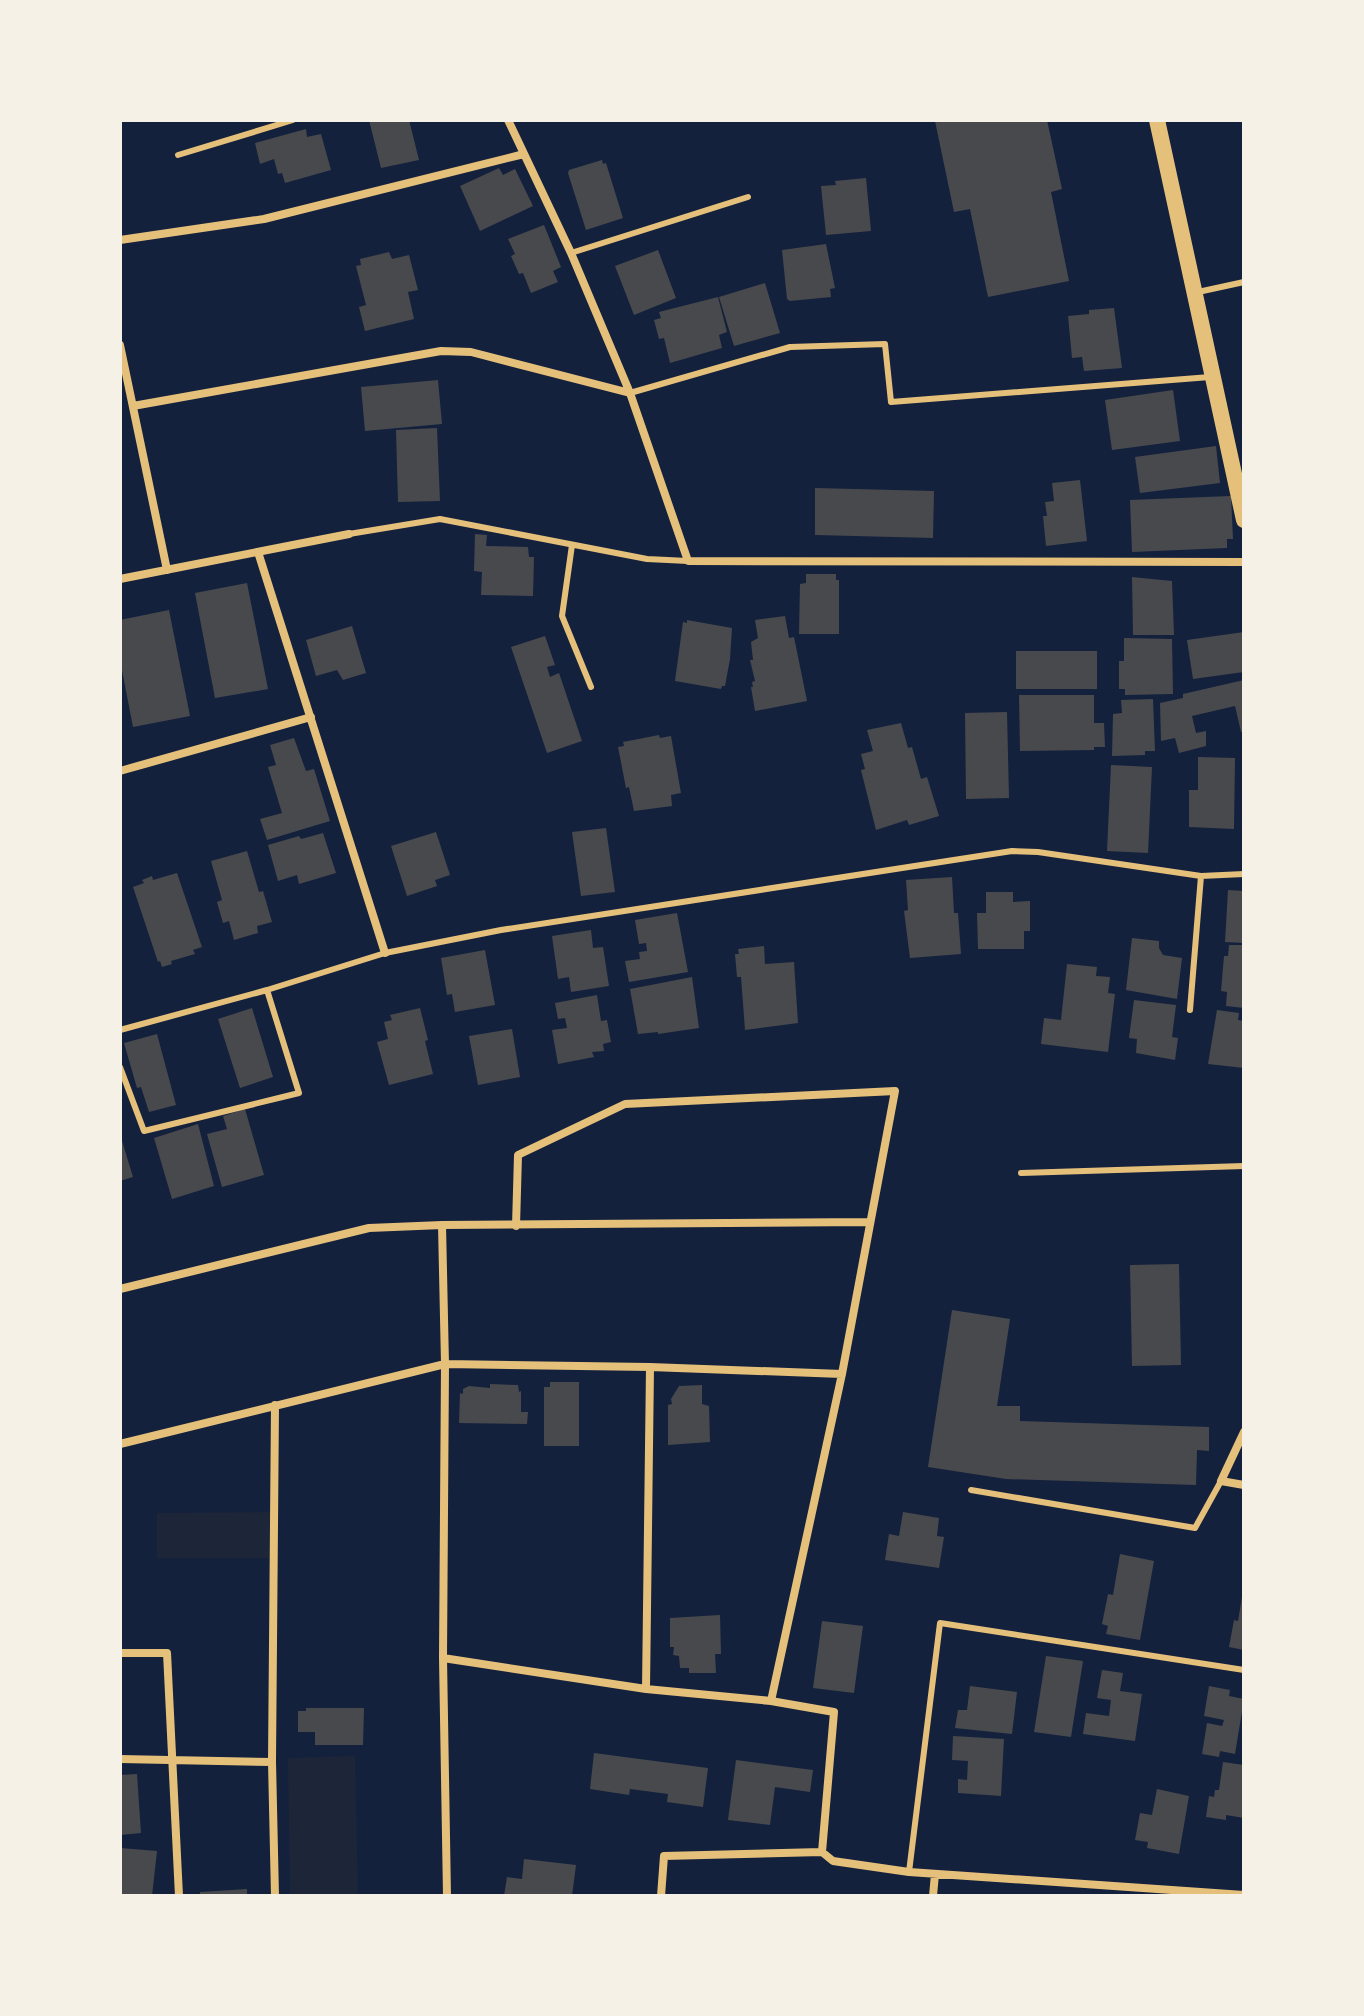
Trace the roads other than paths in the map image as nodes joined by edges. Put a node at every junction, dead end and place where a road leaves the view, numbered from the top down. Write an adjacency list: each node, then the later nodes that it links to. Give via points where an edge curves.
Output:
1 (293, 120): 5 (lane)
2 (508, 120): 4 (street)
3 (1157, 120): 10 (main road)
4 (524, 154): 7 (street, via 264,219); 8 (street)
5 (178, 155)
6 (748, 197): 8 (lane)
7 (120, 240)
8 (571, 253): 13 (street)
9 (1244, 282): 10 (lane)
10 (1194, 293): 12 (main road)
11 (120, 345): 14 (street)
12 (1212, 377): 13 (lane, via 891,402 885,344 790,347); 15 (main road)
13 (630, 393): 14 (street, via 471,352 441,351); 19 (street)
14 (133, 406): 21 (street)
15 (1244, 520)
16 (349, 534): 17 (lane, via 440,519); 18 (street)
17 (572, 545): 19 (lane); 23 (lane, via 562,616)
18 (258, 552): 21 (street); 24 (street)
19 (688, 561): 20 (street)
20 (1244, 562)
21 (167, 570): 22 (street)
22 (120, 579)
23 (591, 687)
24 (311, 717): 25 (street); 28 (street)
25 (120, 771)
26 (1244, 874): 27 (lane)
27 (1201, 876): 28 (lane, via 1012,851 501,930); 30 (lane)
28 (385, 953): 29 (lane)
29 (267, 990): 31 (lane); 32 (lane, via 299,1093 144,1131)
30 (1190, 1010)
31 (120, 1030)
32 (120, 1067)
33 (1244, 1166): 34 (lane)
34 (1021, 1173)
35 (870, 1222): 37 (street); 37 (street, via 895,1091 625,1104 518,1155); 41 (street)
36 (442, 1225): 37 (street); 38 (street, via 369,1228); 39 (street)
37 (516, 1226)
38 (120, 1289)
39 (445, 1364): 40 (street); 42 (street); 49 (street)
40 (650, 1367): 41 (street); 51 (street)
41 (842, 1374): 52 (street)
42 (275, 1405): 44 (street); 55 (street)
43 (1244, 1432): 45 (street)
44 (120, 1444)
45 (1221, 1481): 46 (street); 47 (lane, via 1195,1528)
46 (1244, 1485)
47 (971, 1490)
48 (120, 1653): 54 (street, via 167,1653)
49 (443, 1658): 51 (street); 63 (street)
50 (1244, 1670): 57 (lane, via 940,1623)
51 (646, 1689): 52 (street)
52 (771, 1701): 56 (street, via 834,1712)
53 (120, 1759): 54 (street)
54 (170, 1760): 55 (street); 61 (street)
55 (272, 1762): 62 (street)
56 (822, 1852): 57 (street, via 833,1861); 64 (street, via 664,1856)
57 (909, 1872): 58 (street)
58 (935, 1874): 59 (street); 65 (street)
59 (1089, 1885): 60 (street); 66 (street)
60 (1244, 1895)
61 (179, 1896)
62 (275, 1896)
63 (447, 1896)
64 (661, 1896)
65 (933, 1896)
66 (1089, 1896)

